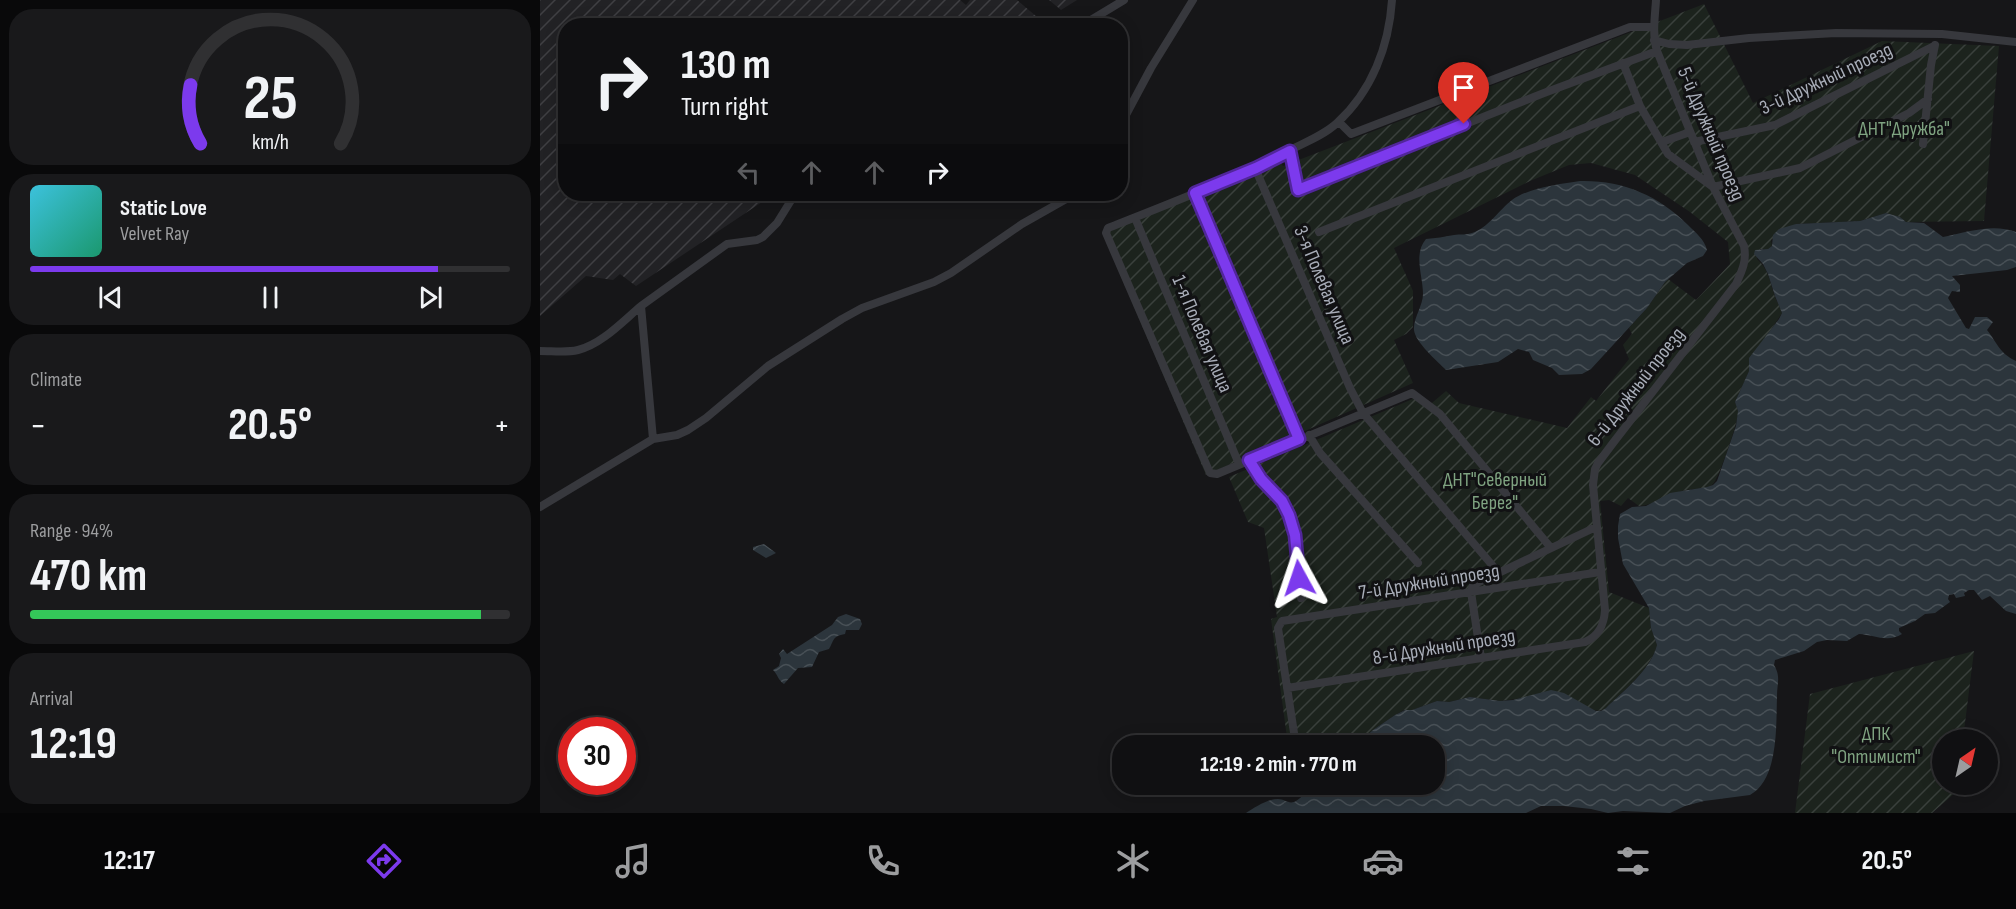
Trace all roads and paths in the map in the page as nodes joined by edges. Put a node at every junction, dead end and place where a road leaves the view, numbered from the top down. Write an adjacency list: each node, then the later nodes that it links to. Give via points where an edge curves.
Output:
1 (1124, 0): 5 (street)
2 (1193, 0): 15 (street)
3 (1392, 0): 16 (street, via 1378,67)
4 (1656, 0): 6 (street, 5-й Дружный проезд)
5 (1094, 18)
6 (1654, 27): 8 (street, 5-й Дружный проезд); 16 (street, via 1630,27 1351,134)
7 (1942, 34): 8 (street, via 1836,33 1687,45); 9 (street); 10 (street)
8 (1654, 40): 11 (street, 5-й Дружный проезд)
9 (2016, 42)
10 (1934, 46): 13 (street); 19 (street, 3-й Дружный проезд, via 1775,125)
11 (1657, 51): 12 (street); 17 (street, 5-й Дружный проезд)
12 (1623, 63): 14 (street); 21 (street, via 1298,190)
13 (1928, 99): 20 (street); 23 (street, via 1909,113 1800,168)
14 (1640, 106): 18 (street); 28 (street)
15 (1128, 111)
16 (1339, 122): 21 (street)
17 (1690, 132): 18 (street); 19 (street, 5-й Дружный проезд)
18 (1662, 142): 23 (street, via 1670,157)
19 (1694, 142): 23 (street, 5-й Дружный проезд)
20 (1923, 144)
21 (1290, 151): 22 (street)
22 (1256, 168): 24 (street); 32 (street, 3-я Полевая улица)
23 (1713, 187): 29 (street, 5-й Дружный проезд)
24 (1195, 193): 27 (street); 35 (street)
25 (791, 201): 30 (street, via 763,237 727,244)
26 (1063, 201): 34 (street, via 951,273 842,319 768,366 688,430)
27 (1135, 218): 37 (street, 1-я Полевая улица); 37 (street, via 1108,228 1106,233 1208,470 1216,474)
28 (1318, 232)
29 (1745, 251): 39 (street, 6-й Дружный проезд, via 1745,264 1736,284 1598,463 1593,478)
30 (641, 306): 31 (street, via 581,349); 34 (street)
31 (540, 351)
32 (1364, 413): 33 (street); 40 (street, via 1412,393 1440,414); 42 (street, 3-я Полевая улица)
33 (1309, 435): 35 (street); 41 (street, via 1320,453)
34 (653, 439): 38 (street)
35 (1299, 439): 36 (street)
36 (1249, 460): 37 (street); 45 (street, via 1282,501 1292,523)
37 (1239, 464)
38 (540, 507)
39 (1596, 526): 40 (street); 43 (street, 6-й Дружный проезд)
40 (1551, 548): 42 (street)
41 (1418, 563)
42 (1498, 572): 44 (street, via 1475,582)
43 (1600, 572): 44 (street, 7-й Дружный проезд); 46 (street, 6-й Дружный проезд, via 1605,610)
44 (1471, 592): 47 (street); 48 (street, 7-й Дружный проезд, via 1282,621 1278,628)
45 (1301, 598)
46 (1600, 628): 47 (street, 8-й Дружный проезд, via 1585,642)
47 (1481, 658): 48 (street, 8-й Дружный проезд)
48 (1287, 688): 49 (street, 7-й Дружный проезд)
49 (1294, 735)

